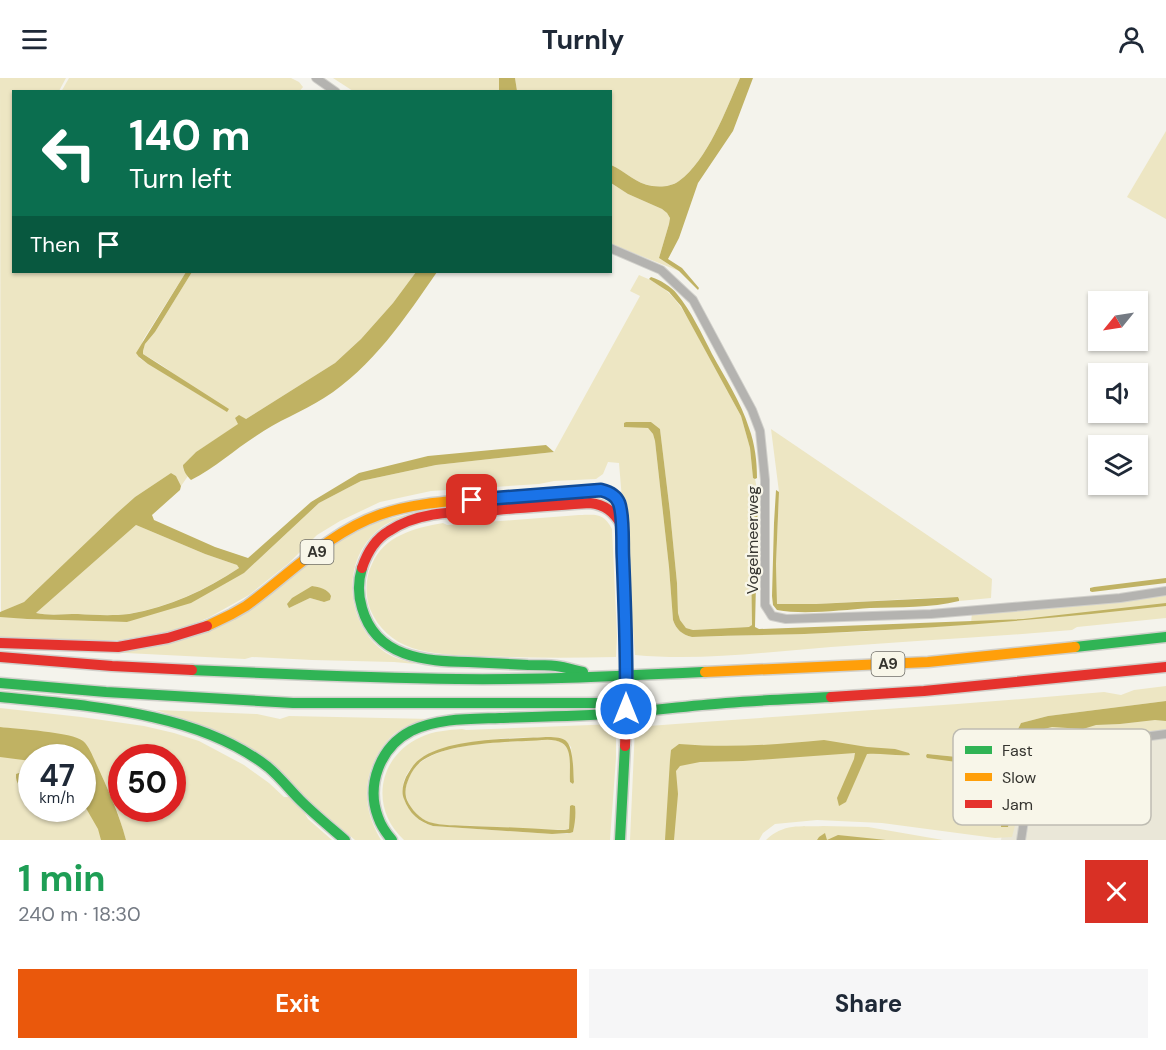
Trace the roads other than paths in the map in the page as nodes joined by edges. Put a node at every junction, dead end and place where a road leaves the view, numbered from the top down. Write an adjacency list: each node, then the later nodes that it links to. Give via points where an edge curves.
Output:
1 (316, 78): 2 (street)
2 (333, 90)
3 (612, 249): 5 (street, Vogelmeerweg, via 661,270 693,300 752,410 760,431 765,480 765,605 772,616 786,619 931,614)
4 (622, 525): 7 (main road, A9, via 618,500 601,490 404,508 344,532 243,608 177,636 116,647); 10 (main road, A9, via 607,507 590,503 436,514 413,519 384,534 364,561 359,582 360,603 374,633 404,654 436,661 556,666); 19 (main road, bridge, via 626,635)
5 (1166, 591)
6 (1166, 637): 10 (main road, A9, via 928,662)
7 (0, 642)
8 (0, 657): 10 (main road, A9, via 293,675)
9 (1166, 667): 13 (main road, A9, via 924,691)
10 (608, 677)
11 (0, 683): 13 (main road, A9, via 293,703)
12 (0, 697): 17 (main road, via 102,708 207,733 269,768)
13 (727, 703): 18 (main road, A9, via 608,714 448,720 412,730 396,740 375,777 373,800 377,817)
14 (1166, 734): 15 (street)
15 (1151, 736)
16 (1023, 825): 20 (street)
17 (345, 840)
18 (392, 840)
19 (620, 840)
20 (1021, 840)

